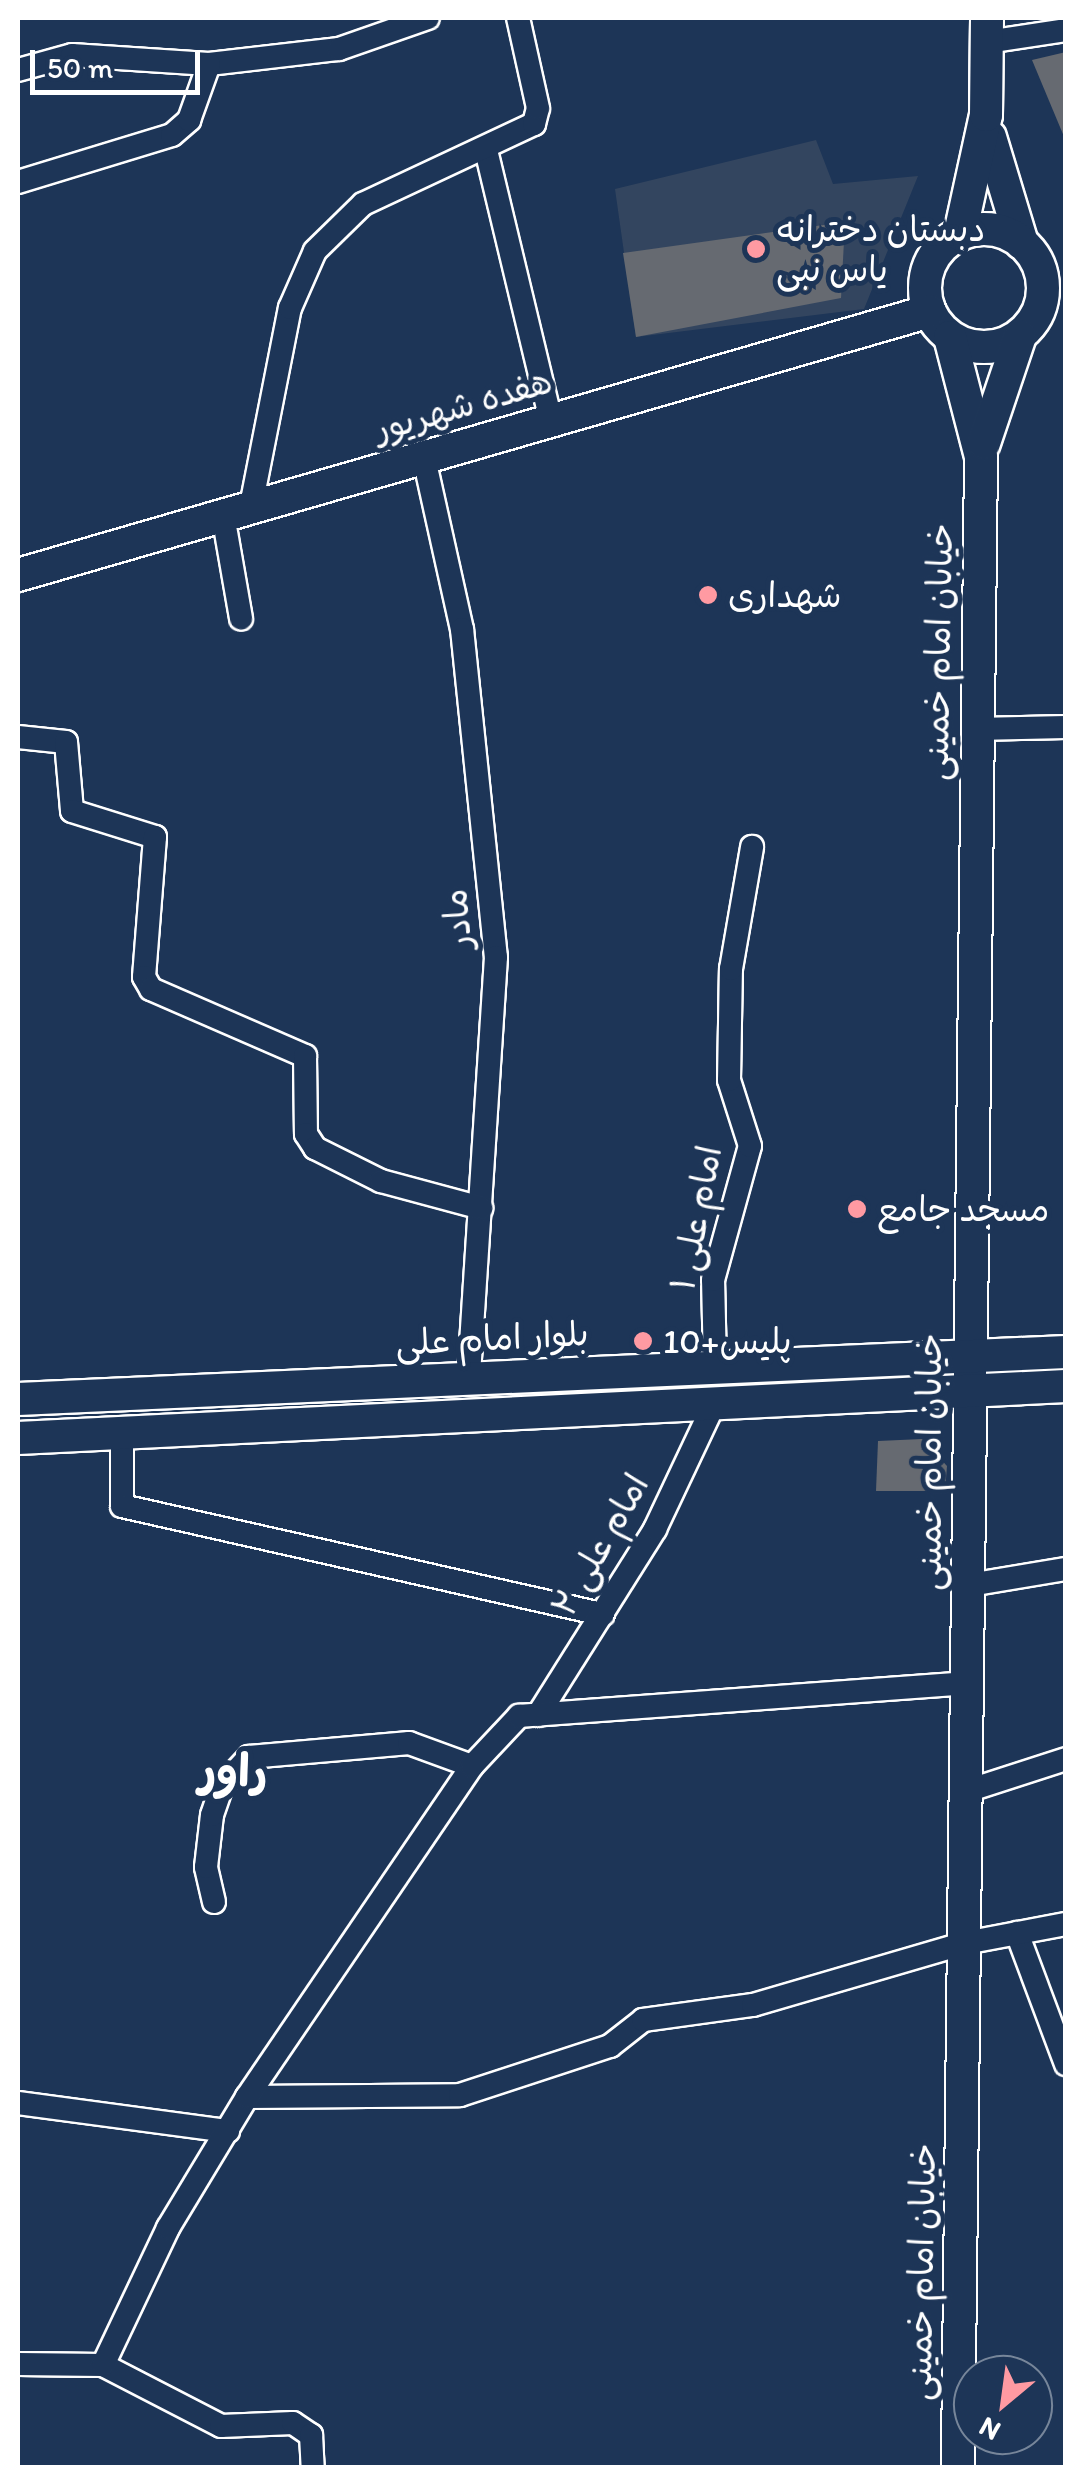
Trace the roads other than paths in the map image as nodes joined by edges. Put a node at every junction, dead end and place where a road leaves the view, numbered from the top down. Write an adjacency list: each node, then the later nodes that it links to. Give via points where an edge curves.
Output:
1 (428, 18): 5 (street, via 339,49)
2 (518, 18): 8 (street, via 538,108 534,124)
3 (987, 30): 4 (street); 7 (street)
4 (1066, 30)
5 (209, 64): 6 (street, via 72,55); 9 (street, via 190,120 172,135)
6 (18, 70)
7 (986, 116): 10 (street); 11 (street)
8 (486, 150): 15 (street); 18 (street, via 362,204 315,251 290,308)
9 (18, 182)
10 (960, 234): 11 (street, via 983,228); 13 (street, via 926,270)
11 (1022, 242): 12 (street)
12 (1054, 274): 14 (street, via 1037,317)
13 (940, 324): 14 (street, via 973,347); 15 (street, هفده شهریور); 17 (street)
14 (1020, 336): 17 (street)
15 (551, 421): 16 (street, هفده شهریور)
16 (424, 458): 18 (street, هفده شهریور); 25 (street, مادر, via 462,628 496,957)
17 (981, 458): 22 (street, خیابان امام خمینی)
18 (237, 510): 19 (street, هفده شهریور); 20 (street)
19 (18, 575)
20 (242, 618)
21 (1066, 727): 22 (street)
22 (976, 729): 27 (street, خیابان امام خمینی)
23 (18, 736): 25 (street, via 66,742 72,811 155,838 144,976 151,989 304,1056 306,1134 316,1148 381,1181)
24 (752, 847): 28 (street, امام علی ۱, via 731,969 729,1080 750,1146 713,1280)
25 (480, 1208): 29 (street, مادر)
26 (1066, 1352): 27 (street, بلوار امام علی)
27 (970, 1358): 28 (street, بلوار امام علی); 31 (street, خیابان امام خمینی)
28 (715, 1366): 29 (street, بلوار امام علی)
29 (469, 1379): 32 (street, بلوار امام علی)
30 (1066, 1386): 31 (street)
31 (970, 1392): 33 (street); 37 (street, خیابان امام خمینی)
32 (18, 1399)
33 (714, 1404): 34 (street); 38 (street, امام علی ۲, via 655,1529)
34 (122, 1433): 35 (street); 38 (street, via 122,1506)
35 (18, 1438)
36 (1066, 1569): 37 (street)
37 (969, 1585): 39 (street, خیابان امام خمینی)
38 (603, 1614): 40 (street, امام علی ۲)
39 (968, 1683): 40 (street); 43 (street, خیابان امام خمینی)
40 (538, 1715): 42 (street, via 518,1716)
41 (1066, 1759): 43 (street)
42 (472, 1766): 44 (street, via 409,1743 249,1757 222,1786 212,1815 206,1867); 49 (street)
43 (967, 1790): 47 (street, خیابان امام خمینی)
44 (214, 1902)
45 (1066, 1924): 46 (street)
46 (1017, 1933): 47 (street); 48 (street)
47 (965, 1943): 49 (street, via 752,2005 643,2020 610,2046 460,2095); 55 (street, خیابان امام خمینی)
48 (1066, 2064)
49 (246, 2097): 51 (street)
50 (18, 2103): 51 (street)
51 (228, 2130): 53 (street, via 168,2228)
52 (18, 2364): 53 (street)
53 (103, 2366): 54 (street, via 221,2426 303,2428 312,2436)
54 (313, 2468)
55 (958, 2468)

